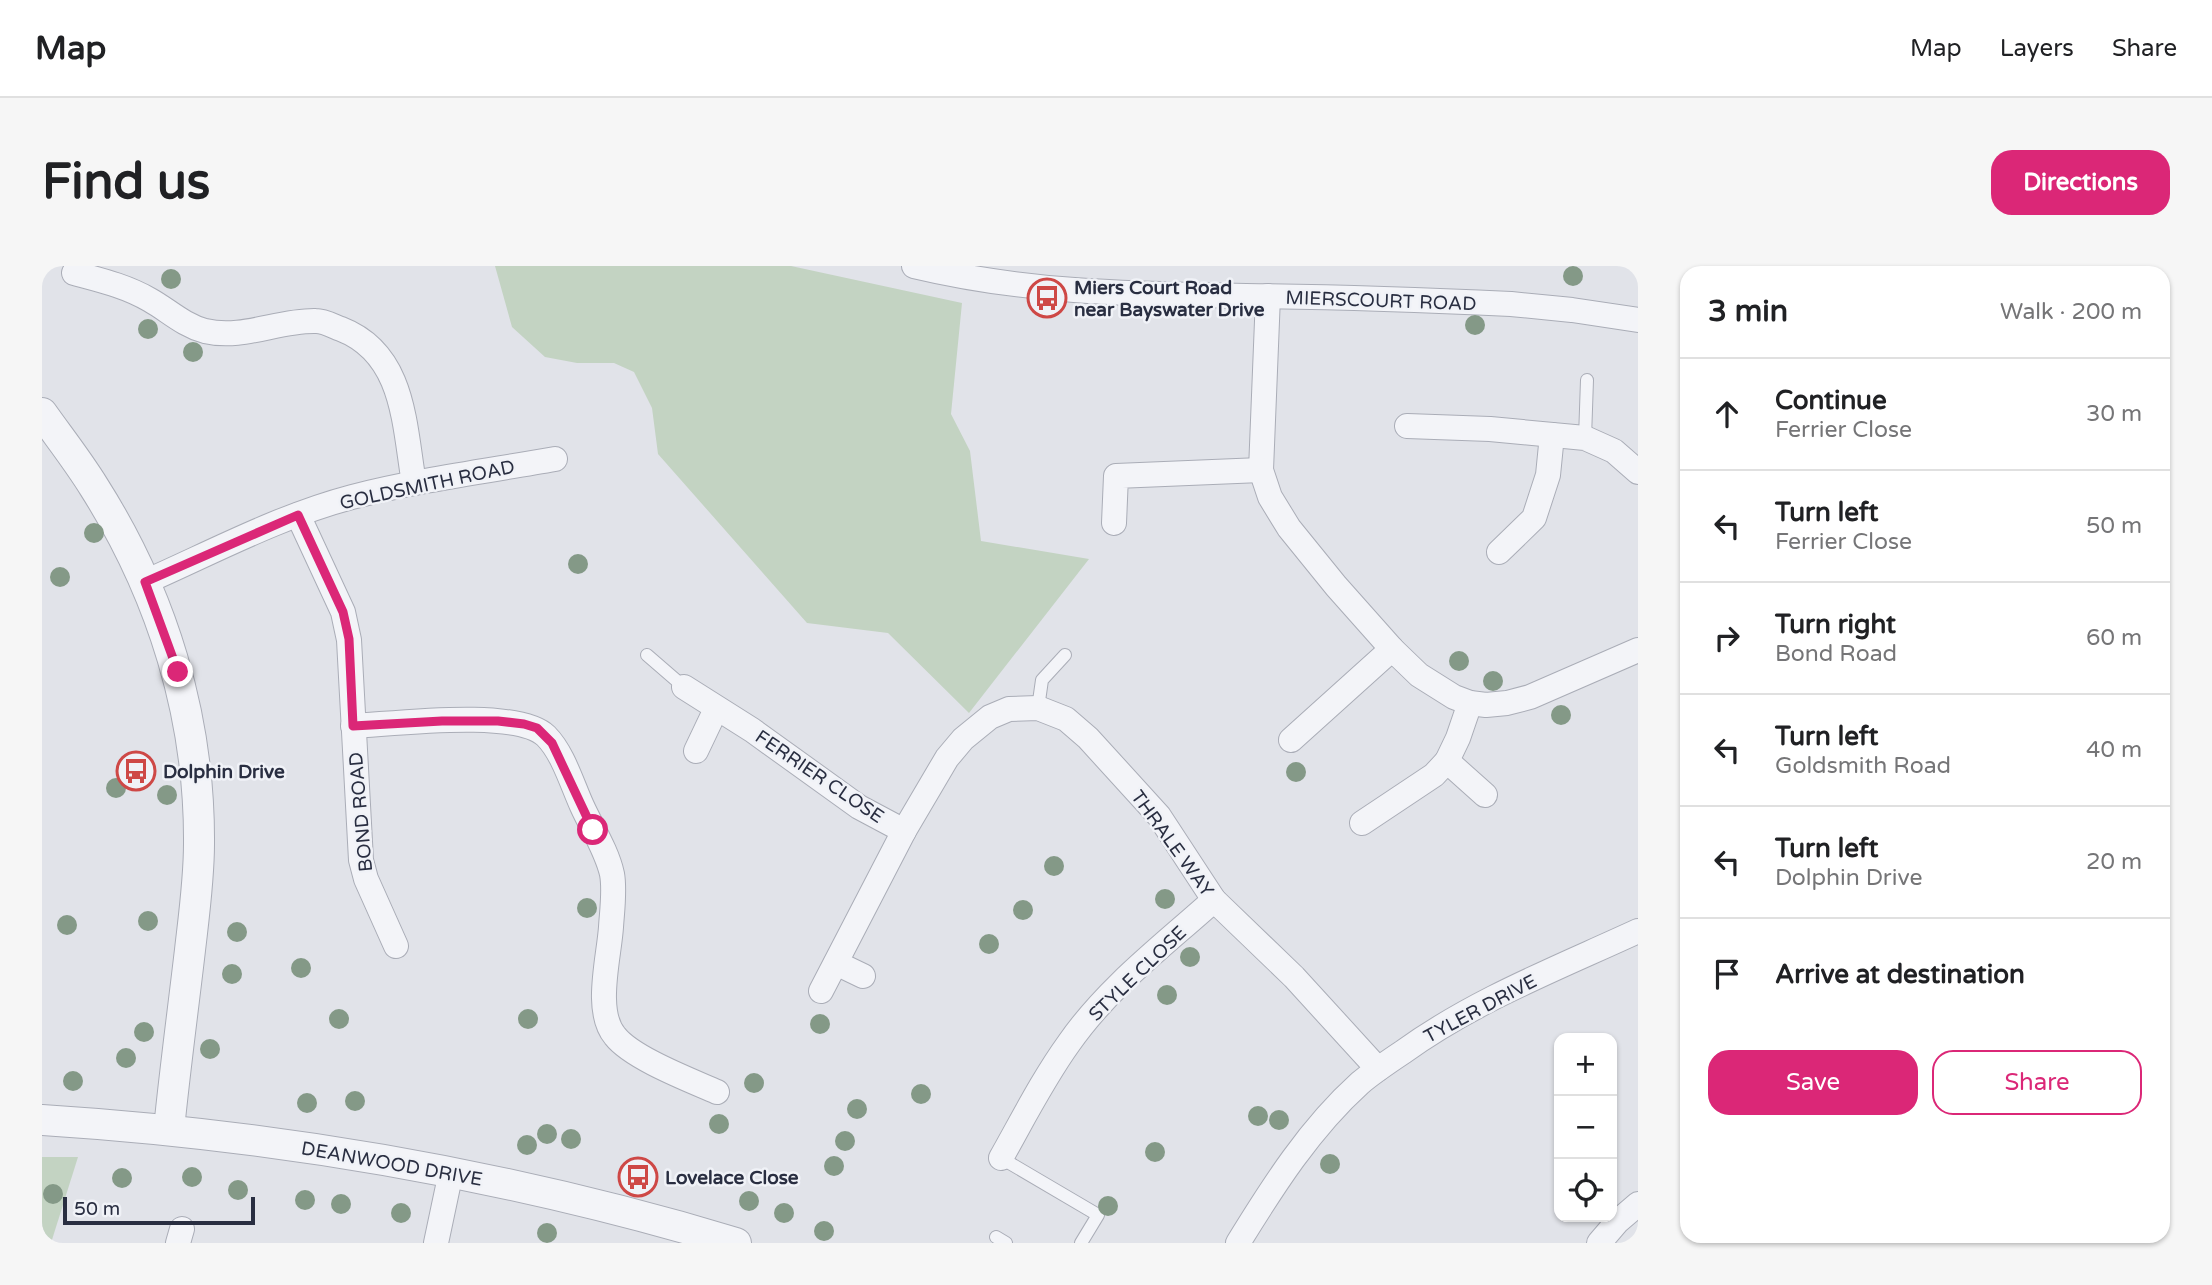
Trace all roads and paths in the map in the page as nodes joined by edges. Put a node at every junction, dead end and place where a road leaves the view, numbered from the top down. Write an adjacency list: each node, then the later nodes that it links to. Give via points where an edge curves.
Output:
1 (914, 266): 3 (street, MIERSCOURT ROAD, via 1037,288)
2 (74, 273): 13 (street, via 125,287 204,331 234,335 318,320 354,334 382,359 398,388)
3 (1268, 296): 4 (street, MIERSCOURT ROAD, via 1511,304); 11 (street)
4 (1638, 320)
5 (1587, 380): 9 (lane)
6 (42, 413): 17 (street, via 94,487)
7 (1408, 426): 8 (street)
8 (1552, 435): 9 (street); 16 (street, via 1548,475 1534,518)
9 (1585, 438): 12 (street, via 1614,451)
10 (555, 458): 13 (street, GOLDSMITH ROAD)
11 (1261, 470): 15 (street, via 1116,475); 18 (street, via 1269,497 1289,528)
12 (1638, 472)
13 (414, 484): 14 (street, GOLDSMITH ROAD)
14 (298, 515): 17 (street, GOLDSMITH ROAD); 26 (street, BOND ROAD, via 343,612 349,639)
15 (1114, 523)
16 (1499, 552)
17 (145, 582): 42 (street, via 178,672 198,798 200,845)
18 (1392, 649): 23 (street, via 1419,675); 27 (street)
19 (1638, 650): 23 (street, via 1530,697 1507,703)
20 (646, 654): 22 (lane)
21 (1065, 655): 24 (lane, via 1042,680)
22 (684, 687): 25 (street, FERRIER CLOSE)
23 (1470, 703): 29 (street)
24 (1038, 708): 32 (street, THRALE WAY, via 1009,709 990,717 963,739); 33 (street, THRALE WAY, via 1066,719 1088,738 1158,816)
25 (716, 709): 28 (street); 32 (street, FERRIER CLOSE, via 859,807)
26 (353, 726): 35 (street, BOND ROAD, via 361,860); 40 (street, via 498,721 524,724 544,734 561,761 612,875 604,1007 608,1023 627,1047)
27 (1291, 740)
28 (696, 751)
29 (1447, 761): 30 (street); 31 (street, via 1434,775)
30 (1485, 795)
31 (1362, 824)
32 (904, 831): 36 (street, FERRIER CLOSE)
33 (1214, 900): 39 (street, THRALE WAY, via 1294,977); 43 (street, STYLE CLOSE, via 1118,986 1070,1041)
34 (1638, 931): 39 (street, TYLER DRIVE, via 1458,1016)
35 (396, 946)
36 (836, 963): 37 (street); 38 (street, FERRIER CLOSE)
37 (863, 976)
38 (821, 991)
39 (1378, 1069): 49 (street, TYLER DRIVE, via 1291,1160)
40 (717, 1093)
41 (42, 1120): 42 (street, DEANWOOD DRIVE)
42 (169, 1129): 44 (street, DEANWOOD DRIVE)
43 (1001, 1158): 48 (lane, via 1098,1215)
44 (451, 1172): 46 (street); 47 (street, DEANWOOD DRIVE, via 623,1211)
45 (1638, 1204): 50 (street)
46 (436, 1243)
47 (736, 1243)
48 (1082, 1243)
49 (1238, 1243)
50 (1599, 1243)

